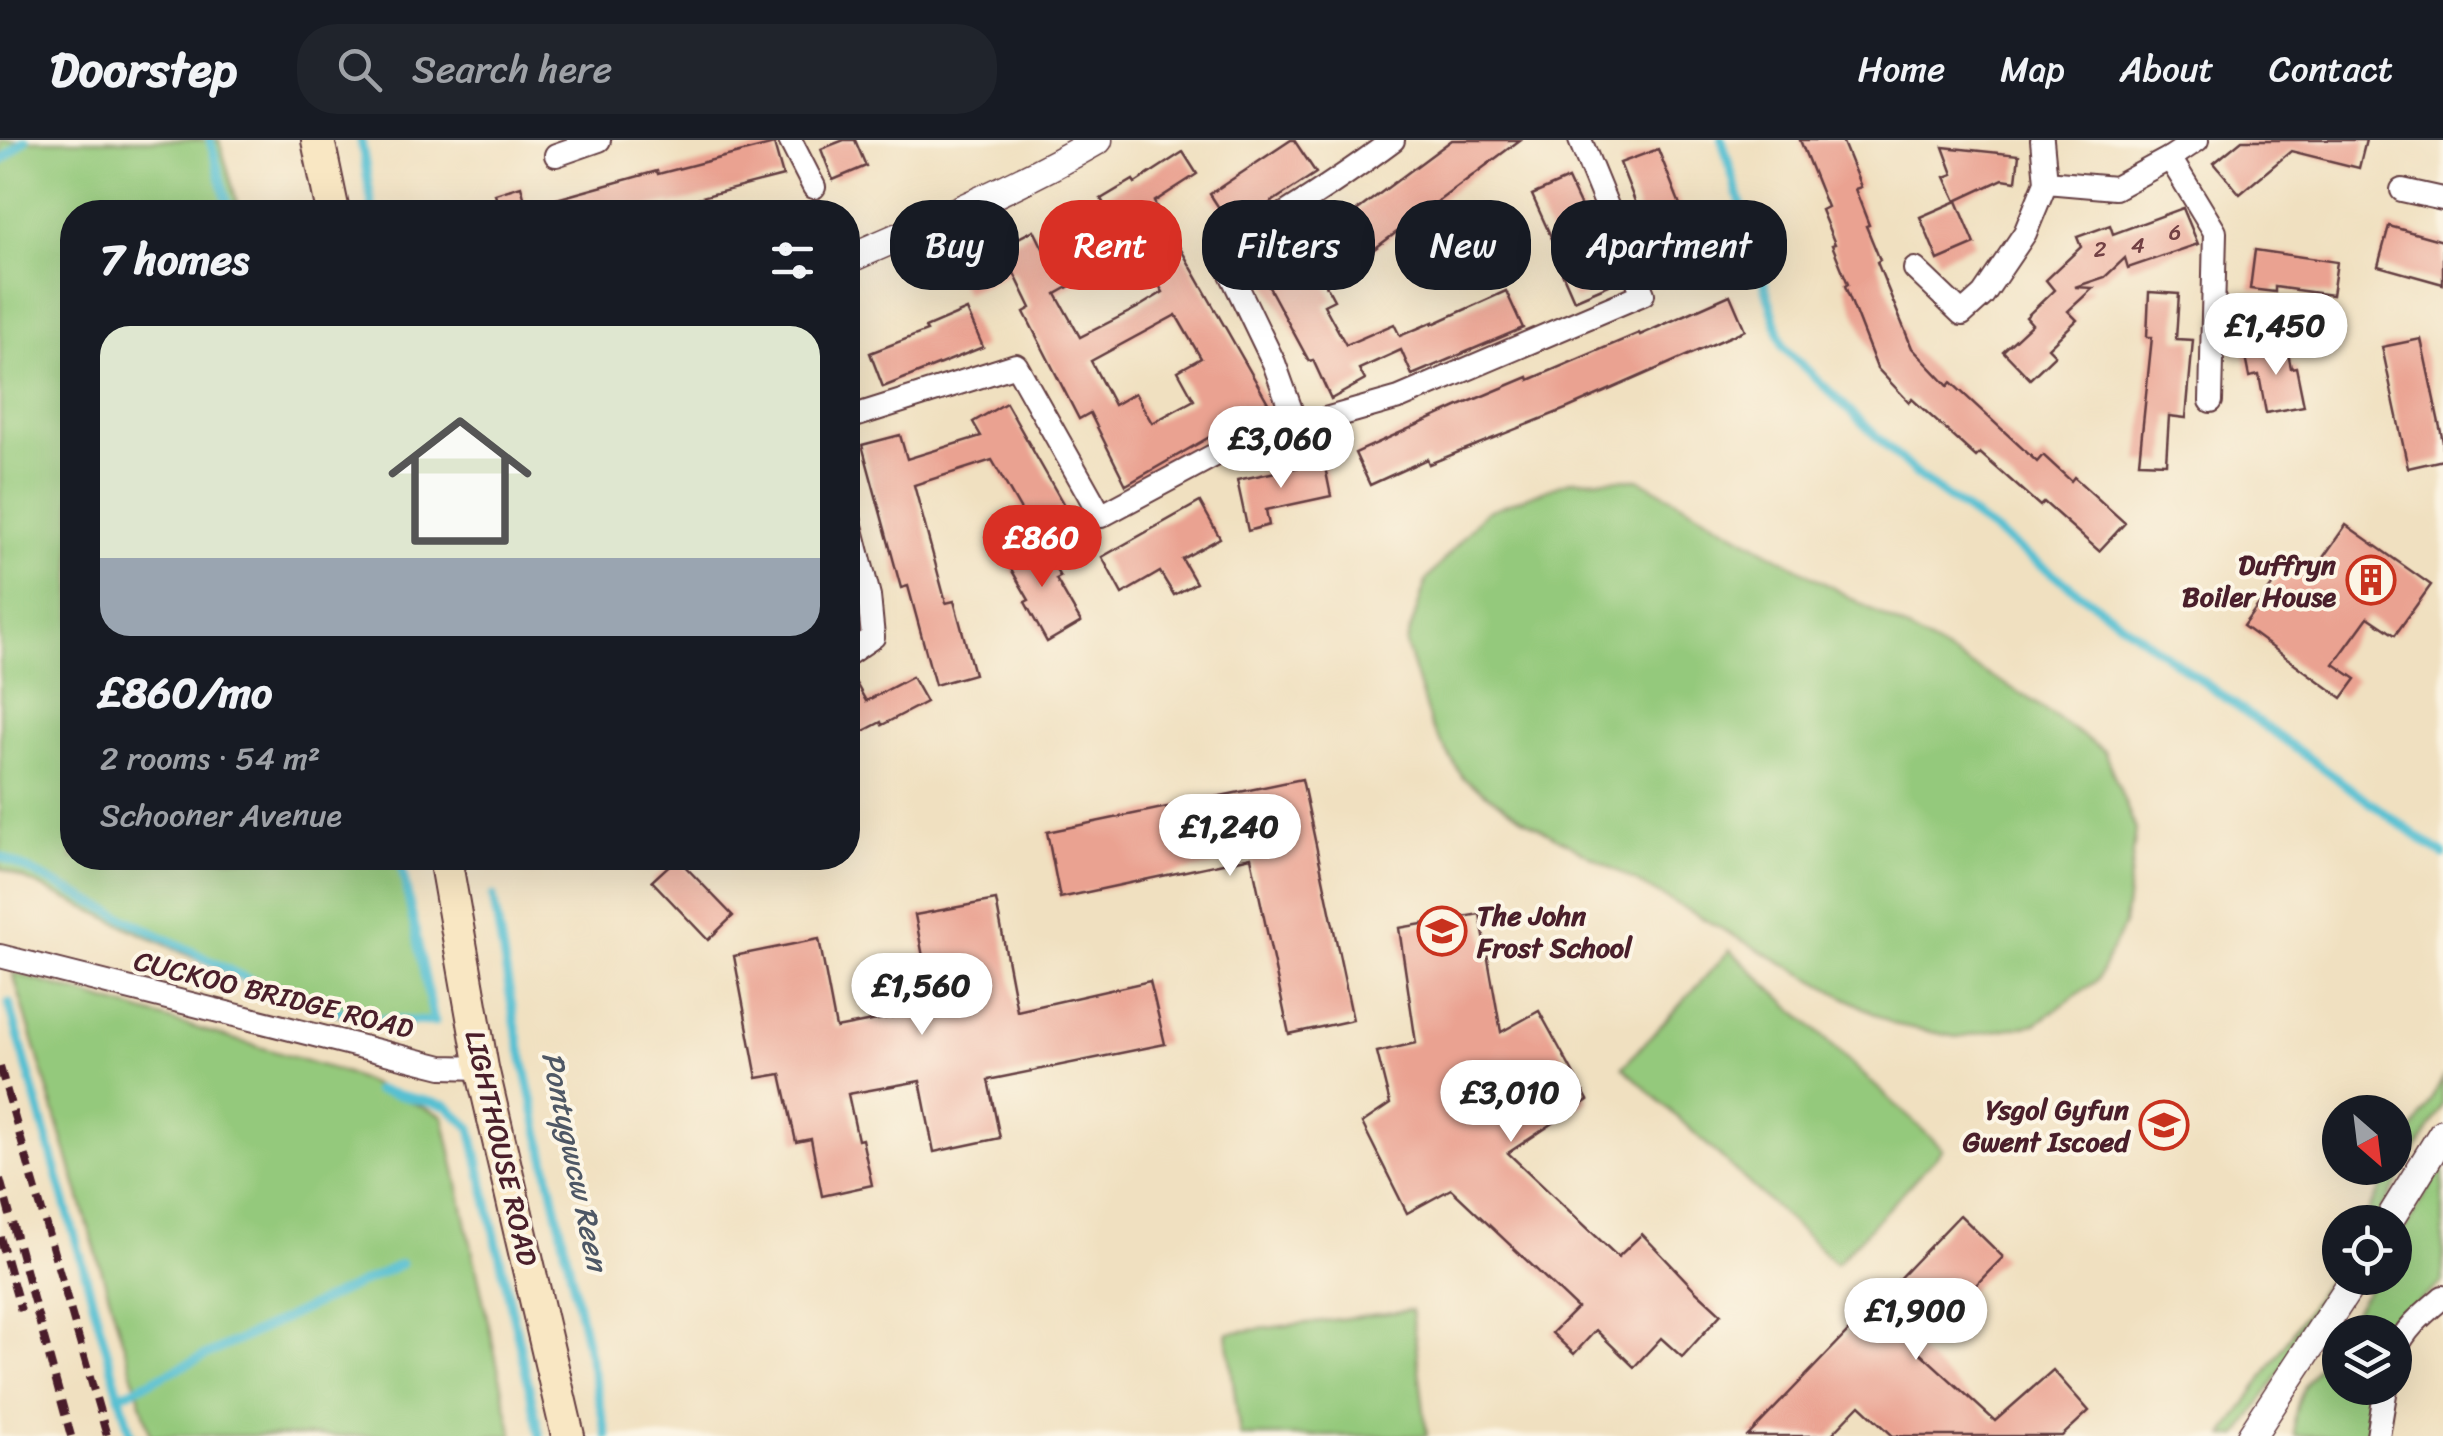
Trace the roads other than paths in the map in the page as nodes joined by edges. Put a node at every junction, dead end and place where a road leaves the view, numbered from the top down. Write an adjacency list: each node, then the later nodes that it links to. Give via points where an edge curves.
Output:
1 (318, 140): 15 (main road)
2 (600, 140): 10 (street)
3 (790, 140): 13 (street)
4 (1098, 140): 9 (street)
5 (1392, 140): 21 (street, via 1220,253)
6 (1580, 140): 21 (street, via 1643,294 1399,398)
7 (2042, 140): 12 (street)
8 (2197, 140): 11 (street)
9 (1060, 150): 17 (street, via 971,205)
10 (556, 155)
11 (2170, 158): 12 (street, via 2115,188); 19 (street, via 2215,232)
12 (2046, 182): 18 (street, via 2024,233 1983,295 1962,314)
13 (814, 186)
14 (2402, 190): 16 (street)
15 (330, 200)
16 (2443, 200)
17 (860, 254)
18 (1915, 269)
19 (2211, 402)
20 (860, 414): 21 (street, via 1016,364 1101,516 1226,448)
21 (1298, 427)
22 (860, 561): 23 (street, via 873,636)
23 (860, 645)
24 (447, 870): 26 (main road, LIGHTHOUSE ROAD)
25 (0, 956): 26 (street, CUCKOO BRIDGE ROAD, via 442,1067)
26 (482, 1068): 34 (main road, LIGHTHOUSE ROAD)
27 (2443, 1132): 28 (street)
28 (2398, 1205)
29 (2343, 1295): 33 (street)
30 (2443, 1297): 31 (street)
31 (2412, 1326)
32 (2383, 1405): 35 (street)
33 (2252, 1435)
34 (568, 1436)
35 (2378, 1436)

